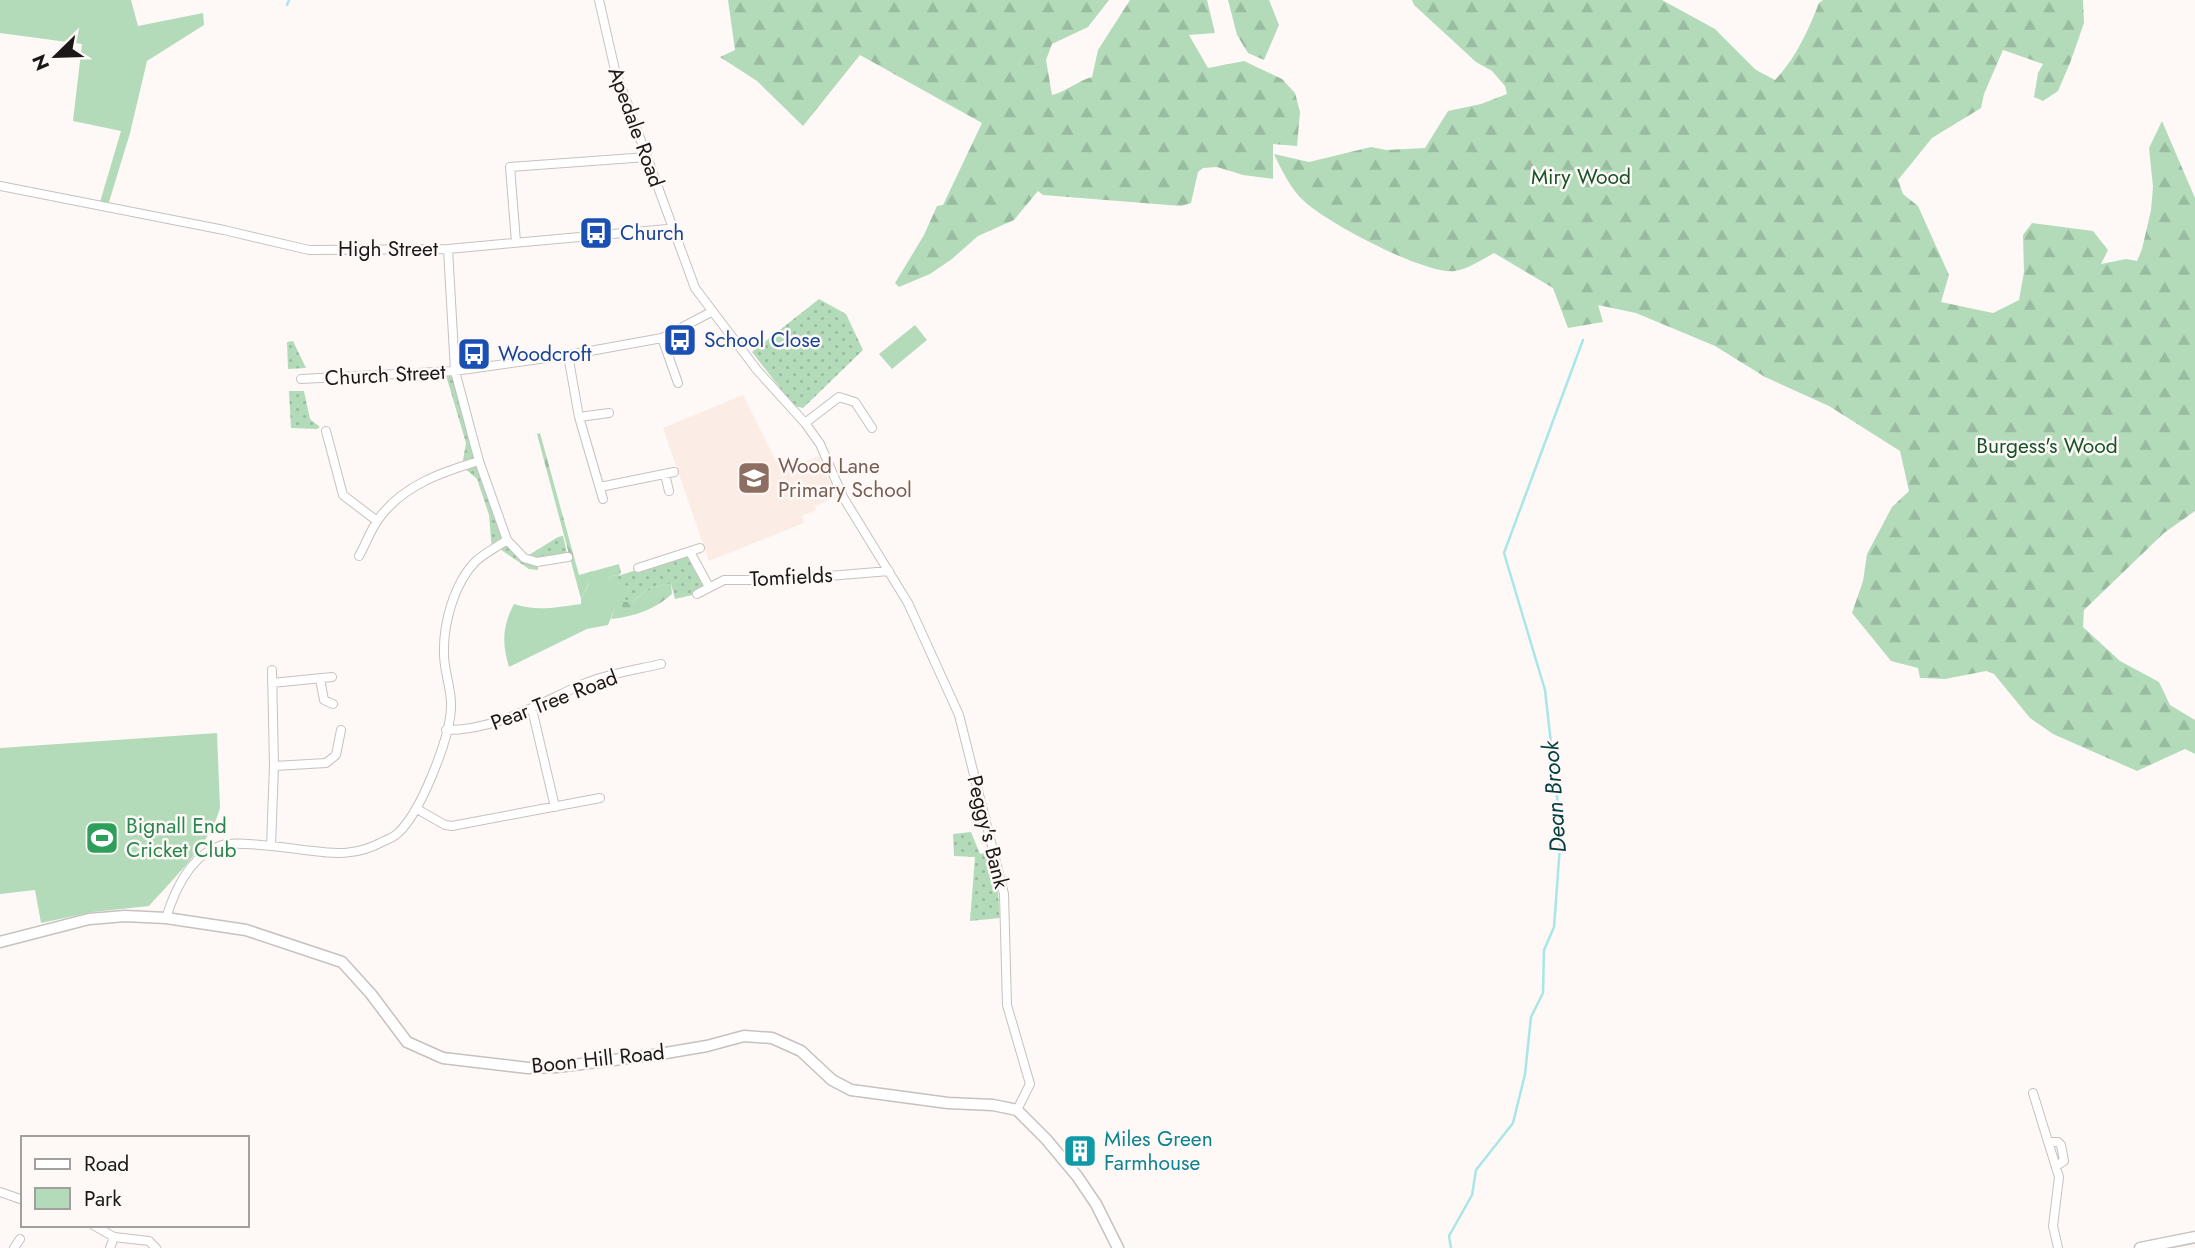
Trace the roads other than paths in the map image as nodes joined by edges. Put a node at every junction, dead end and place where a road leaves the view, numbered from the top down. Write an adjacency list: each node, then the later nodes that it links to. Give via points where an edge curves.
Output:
1 (599, 0): 2 (street, Apedale Road, via 615,70)
2 (647, 157): 4 (street, Apedale Road); 5 (street, via 510,167)
3 (0, 186): 6 (street, High Street, via 309,250)
4 (675, 234): 5 (street, High Street, via 667,229); 7 (street, Apedale Road, via 695,288)
5 (516, 242): 6 (street, High Street)
6 (448, 249): 10 (street)
7 (711, 312): 8 (street, Church Street); 15 (street, Apedale Road)
8 (662, 338): 9 (street, Church Street); 12 (street)
9 (568, 355): 10 (street, Church Street); 14 (street)
10 (455, 371): 11 (street, Church Street); 18 (street)
11 (301, 379)
12 (677, 383)
13 (608, 413): 14 (street)
14 (579, 417): 21 (street)
15 (805, 423): 16 (street, via 839,397 855,402); 33 (street, Apedale Road)
16 (872, 428)
17 (326, 431): 24 (street, via 343,495)
18 (479, 461): 24 (street, via 442,472 406,491); 25 (street)
19 (674, 472): 20 (street)
20 (664, 474): 21 (street); 22 (street)
21 (600, 487): 23 (street)
22 (670, 491)
23 (603, 499)
24 (377, 521): 26 (street)
25 (507, 540): 31 (street, via 524,558 537,562); 44 (street, via 476,561 452,602 444,654 452,706)
26 (365, 546): 29 (street); 30 (street)
27 (700, 548): 28 (street)
28 (690, 552): 32 (street); 34 (street)
29 (375, 553)
30 (359, 556)
31 (568, 557)
32 (638, 568)
33 (889, 571): 34 (street, Tomfields, via 724,580); 36 (street, Apedale Road)
34 (709, 587): 35 (street, Tomfields)
35 (697, 594)
36 (908, 603): 54 (street, Peggy's Bank, via 958,715 1004,894 1007,1005 1030,1084)
37 (661, 664): 43 (street, Pear Tree Road, via 585,683)
38 (272, 670): 41 (street)
39 (332, 677): 40 (street)
40 (320, 678): 41 (street); 42 (street, via 324,700)
41 (272, 683): 46 (street)
42 (333, 704)
43 (531, 709): 44 (street, Pear Tree Road, via 471,730); 48 (street)
44 (446, 730): 49 (street)
45 (343, 732): 46 (street, via 336,755 326,763)
46 (274, 766): 50 (street)
47 (600, 798): 48 (street)
48 (555, 807): 49 (street, via 452,826)
49 (417, 809): 50 (street, via 397,834 364,851 340,854)
50 (271, 846): 51 (street, via 223,845 202,856 187,871)
51 (166, 918): 52 (street, Boon Hill Road, via 103,917); 54 (street, Boon Hill Road, via 246,930 335,958 353,972 407,1042 443,1058 557,1067 758,1036 802,1051 832,1080 851,1090)
52 (0, 942)
53 (2033, 1093): 65 (street, via 2059,1177 2053,1227)
54 (1017, 1110): 64 (street, via 1077,1176)
55 (0, 1192): 56 (street)
56 (21, 1199)
57 (96, 1227): 58 (street)
58 (114, 1237): 62 (street); 63 (street, via 149,1241)
59 (2195, 1237): 66 (street)
60 (20, 1239): 61 (street)
61 (14, 1248)
62 (110, 1248)
63 (156, 1248)
64 (1118, 1248)
65 (2058, 1248)
66 (2140, 1248)

